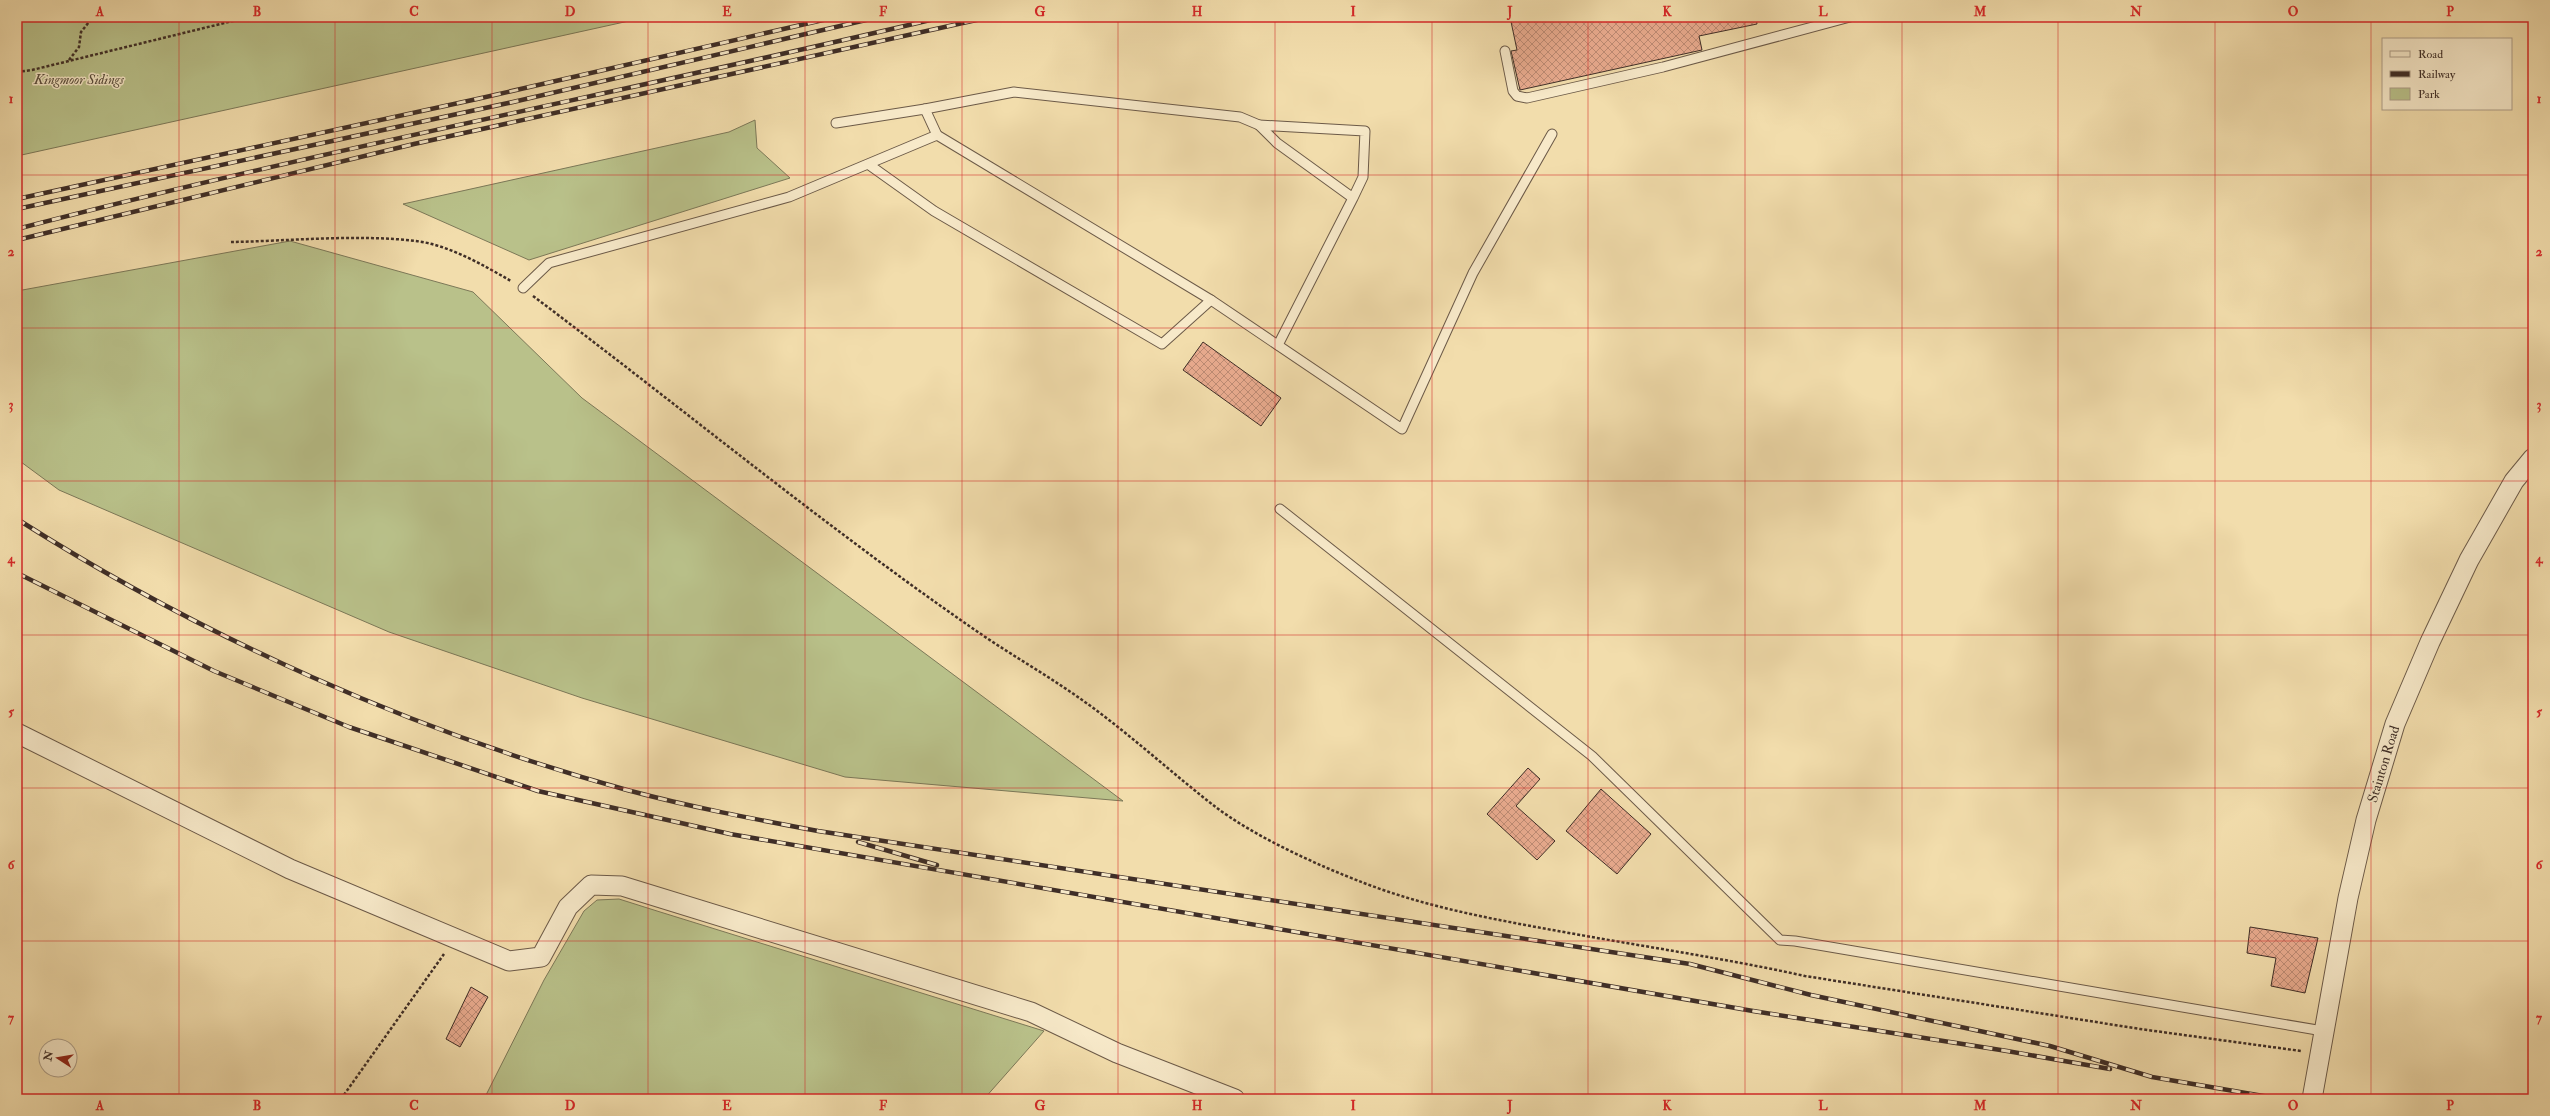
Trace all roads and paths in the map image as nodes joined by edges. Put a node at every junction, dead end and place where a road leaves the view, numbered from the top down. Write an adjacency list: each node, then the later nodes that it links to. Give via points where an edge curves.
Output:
1 (93, 17): 5 (path, via 81,32 79,47)
2 (249, 17): 5 (path)
3 (1850, 17): 4 (lane, via 1663,67 1527,98 1517,96 1513,91)
4 (1505, 51)
5 (69, 60): 6 (path)
6 (17, 72)
7 (925, 109): 8 (lane); 9 (lane, via 1014,92 1240,117); 11 (lane)
8 (836, 123)
9 (1259, 125): 13 (lane, via 1277,143); 13 (lane, via 1365,131 1363,177)
10 (1552, 134): 17 (lane, via 1473,273 1402,429)
11 (937, 135): 12 (lane); 16 (lane)
12 (868, 164): 15 (lane, via 789,197 549,264); 16 (lane, via 934,211 1162,344)
13 (1353, 198): 17 (lane)
14 (231, 242): 15 (path, via 355,239 417,241 471,258)
15 (522, 288): 23 (path, via 613,356 717,440 976,631 1076,696 1214,806 1254,831 1359,881 1452,910 1501,921 1900,992)
16 (1212, 300): 17 (lane)
17 (1278, 345)
18 (2533, 458): 22 (street, Stainton Road, via 2514,481 2469,560 2395,724 2366,820 2348,898)
19 (1280, 509): 22 (lane, via 1592,756 1780,940 1795,940)
20 (17, 733): 21 (street, via 290,869)
21 (455, 939): 24 (path); 25 (street, via 509,961 541,957 568,907 591,885 622,886 1031,1012 1117,1053)
22 (2323, 1031): 23 (street, Stainton Road)
23 (2319, 1054): 26 (street, Stainton Road)
24 (341, 1099)
25 (1236, 1099)
26 (2312, 1099)

